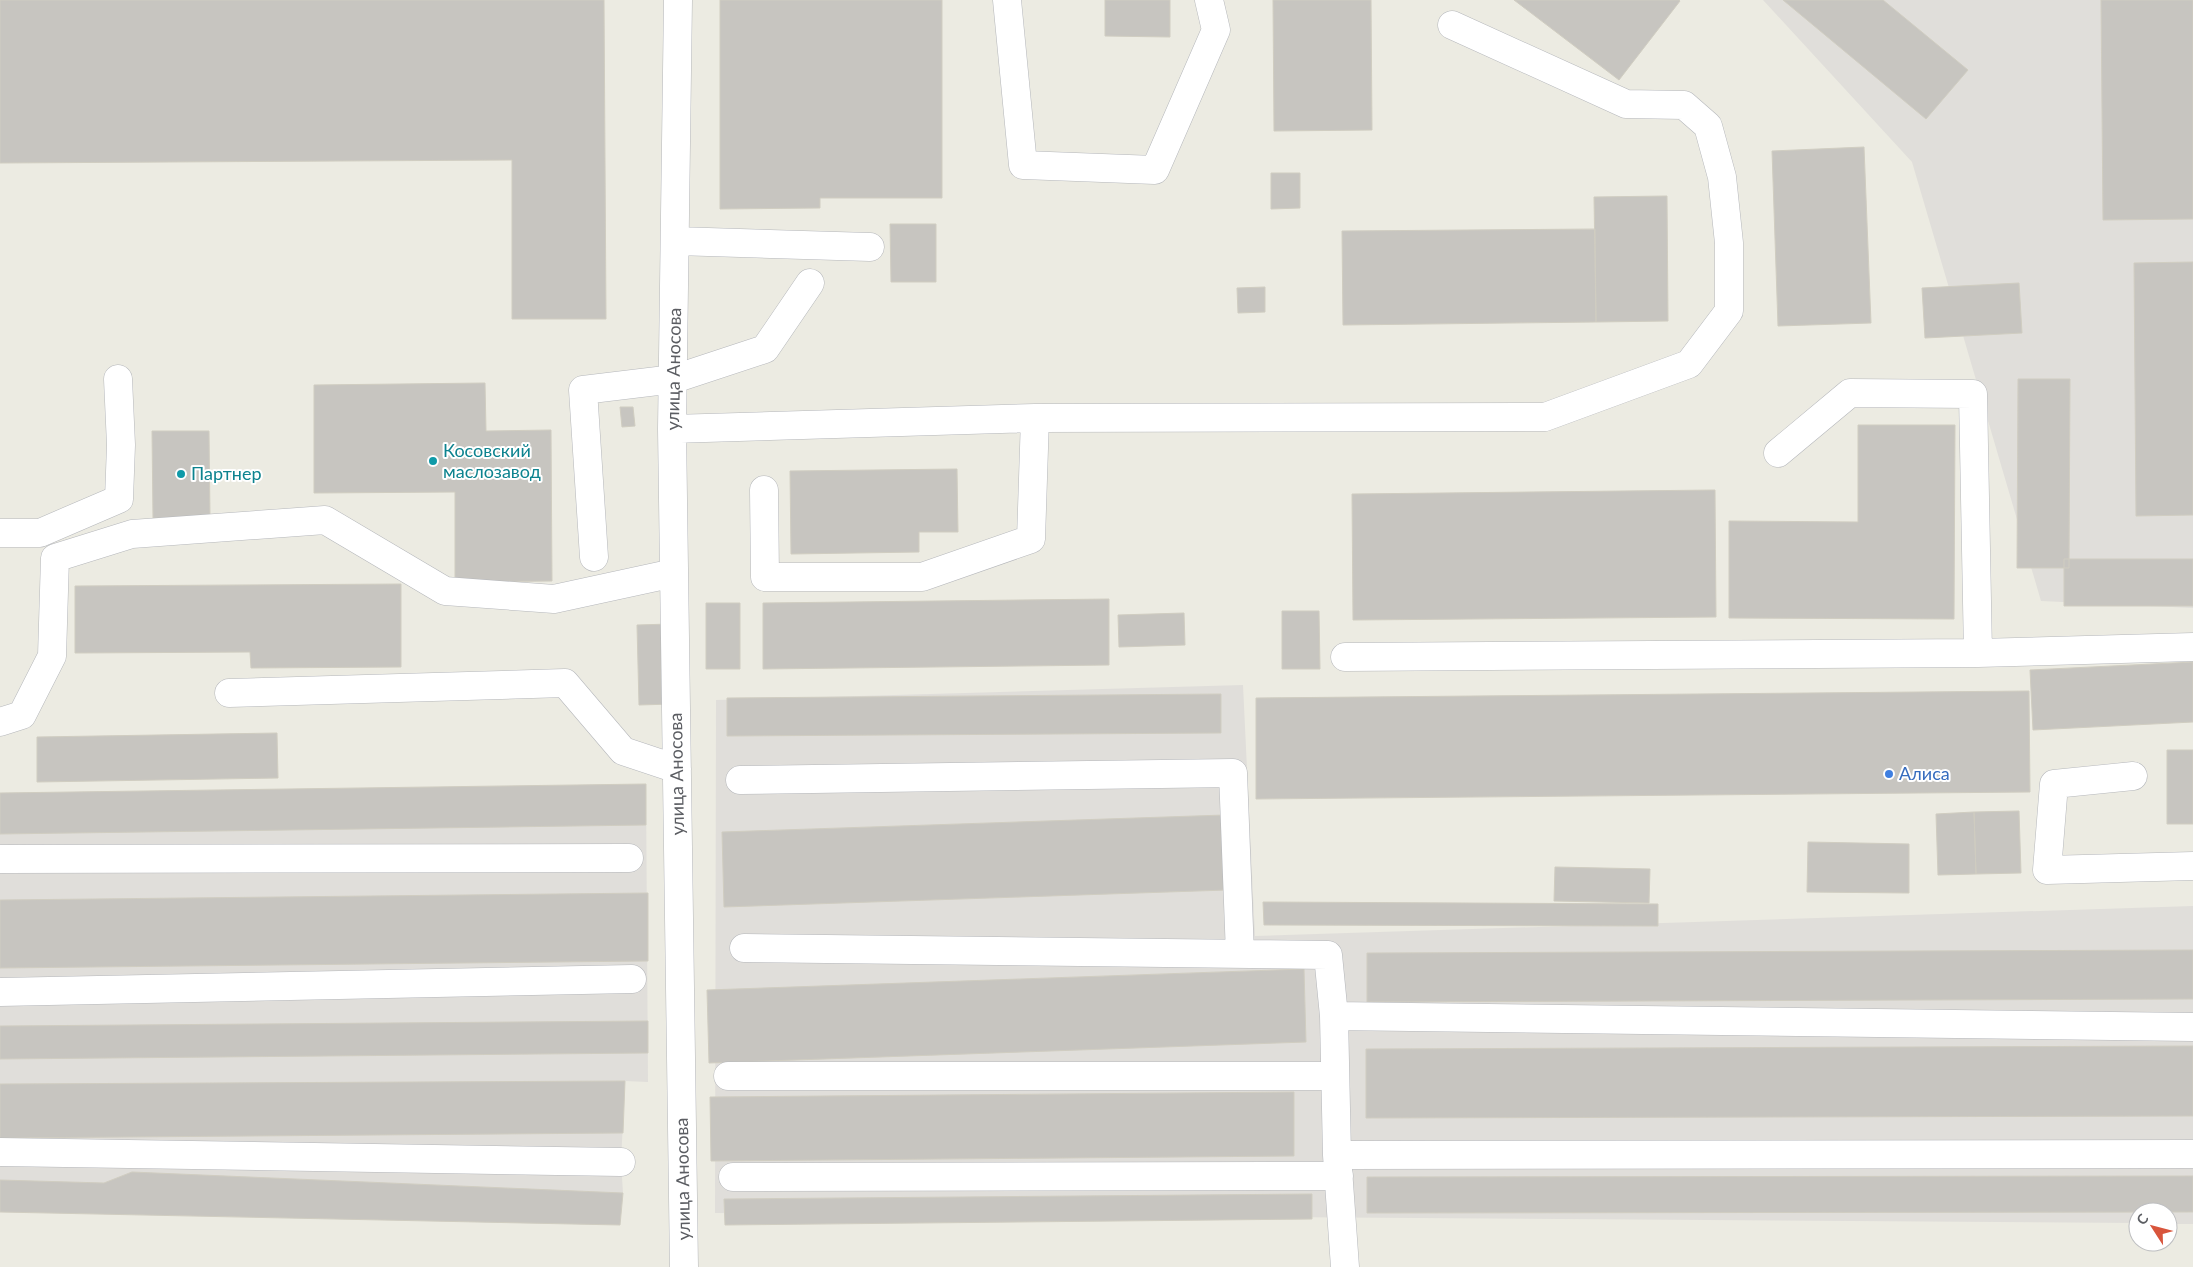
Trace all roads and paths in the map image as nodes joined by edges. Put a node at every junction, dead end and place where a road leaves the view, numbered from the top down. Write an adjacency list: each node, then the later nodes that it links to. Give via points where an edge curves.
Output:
1 (678, 0): 5 (street, улица Аносова)
2 (1007, 0): 3 (street, via 1024,165 1155,170 1216,30)
3 (1209, 0)
4 (1452, 25): 10 (street, via 1626,104 1684,105 1708,126 1722,177 1729,243 1729,311 1689,364 1545,417)
5 (676, 241): 6 (street); 9 (street, улица Аносова)
6 (870, 247)
7 (810, 282): 9 (street, via 764,349)
8 (118, 379): 14 (street, via 119,499 40,533)
9 (674, 379): 11 (street, улица Аносова); 15 (street, via 583,390)
10 (1035, 418): 11 (street); 13 (street, via 1031,539 922,577 766,577)
11 (672, 429): 16 (street, улица Аносова)
12 (1778, 453): 18 (street, via 1850,393 1973,394)
13 (764, 490)
14 (0, 533)
15 (594, 557)
16 (674, 573): 21 (street, via 554,599 445,591 325,520 132,534 55,558 52,656 22,715); 22 (street, улица Аносова)
17 (2193, 647): 18 (street)
18 (1978, 652): 19 (street)
19 (1346, 657)
20 (229, 693): 22 (street, via 565,683 623,751)
21 (0, 722)
22 (678, 769): 41 (street, улица Аносова)
23 (2133, 776): 27 (street, via 2054,784 2047,870)
24 (740, 780): 29 (street, via 1233,773)
25 (629, 858): 26 (street)
26 (0, 859)
27 (2193, 866)
28 (744, 948): 29 (street)
29 (1240, 954): 32 (street, via 1328,955)
30 (632, 979): 31 (street)
31 (0, 992)
32 (1334, 1016): 33 (street); 35 (street)
33 (2193, 1027)
34 (728, 1076): 35 (street)
35 (1336, 1076): 39 (street)
36 (0, 1152): 38 (street)
37 (2193, 1154): 39 (street)
38 (621, 1162)
39 (1338, 1166): 40 (street); 42 (street)
40 (733, 1177)
41 (684, 1267)
42 (1345, 1267)

